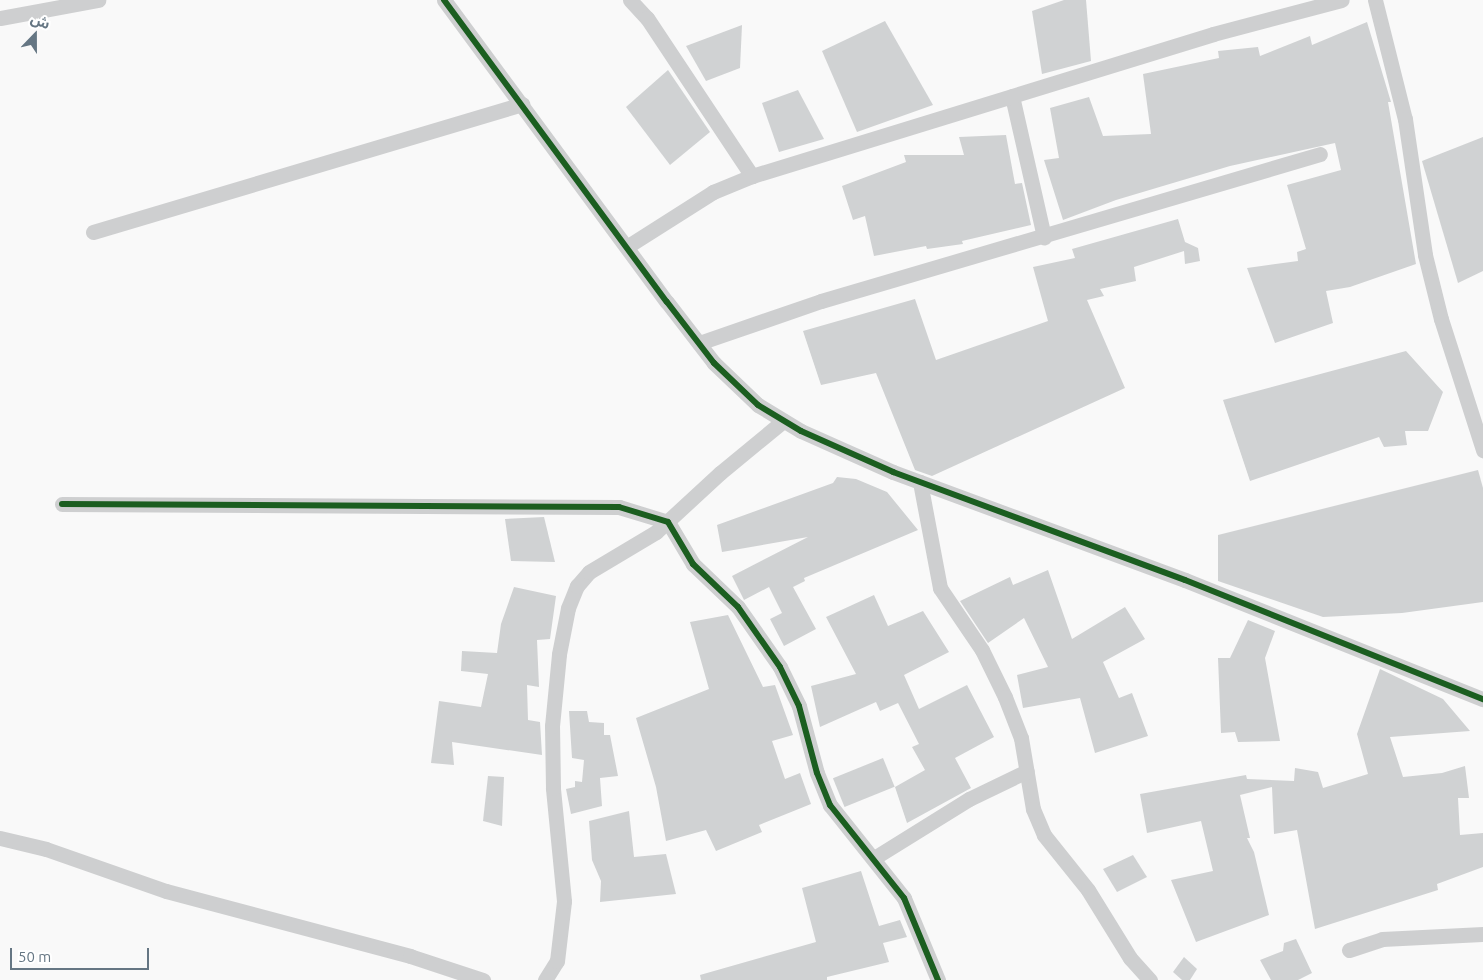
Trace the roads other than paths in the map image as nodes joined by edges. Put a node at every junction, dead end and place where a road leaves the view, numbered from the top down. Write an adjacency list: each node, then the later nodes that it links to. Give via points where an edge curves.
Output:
1 (98, 0): 6 (street)
2 (444, 0): 8 (street)
3 (630, 0): 10 (street, via 647,18)
4 (1342, 0): 7 (street, via 1213,34)
5 (1375, 0): 16 (street, via 1405,119 1425,255 1441,319)
6 (0, 18)
7 (1012, 96): 10 (street); 12 (street)
8 (522, 104): 11 (street); 13 (street)
9 (1320, 154): 12 (street)
10 (752, 176): 13 (street, via 713,192)
11 (93, 232)
12 (1044, 238): 14 (street, via 821,301)
13 (628, 246): 14 (street)
14 (699, 343): 15 (street, via 734,386)
15 (782, 421): 17 (street); 19 (street, via 720,472)
16 (1483, 450)
17 (920, 482): 20 (street, via 1185,580); 21 (street, via 940,588 982,650 1006,697 1021,738)
18 (62, 504): 19 (street, via 619,507)
19 (668, 522): 23 (street, via 693,564 738,607 780,667 799,706 817,773 830,805 856,842); 27 (street, via 589,572 577,586 568,608 559,654 552,726 553,788 564,902 557,961)
20 (1483, 699)
21 (1027, 771): 23 (street, via 952,808); 29 (street, via 1033,809 1044,835 1088,890 1130,958)
22 (0, 838): 26 (street, via 46,849 166,891 410,956)
23 (874, 858): 28 (street, via 904,898)
24 (1483, 934): 25 (street, via 1382,939)
25 (1349, 950)
26 (483, 980)
27 (545, 980)
28 (938, 980)
29 (1150, 980)

